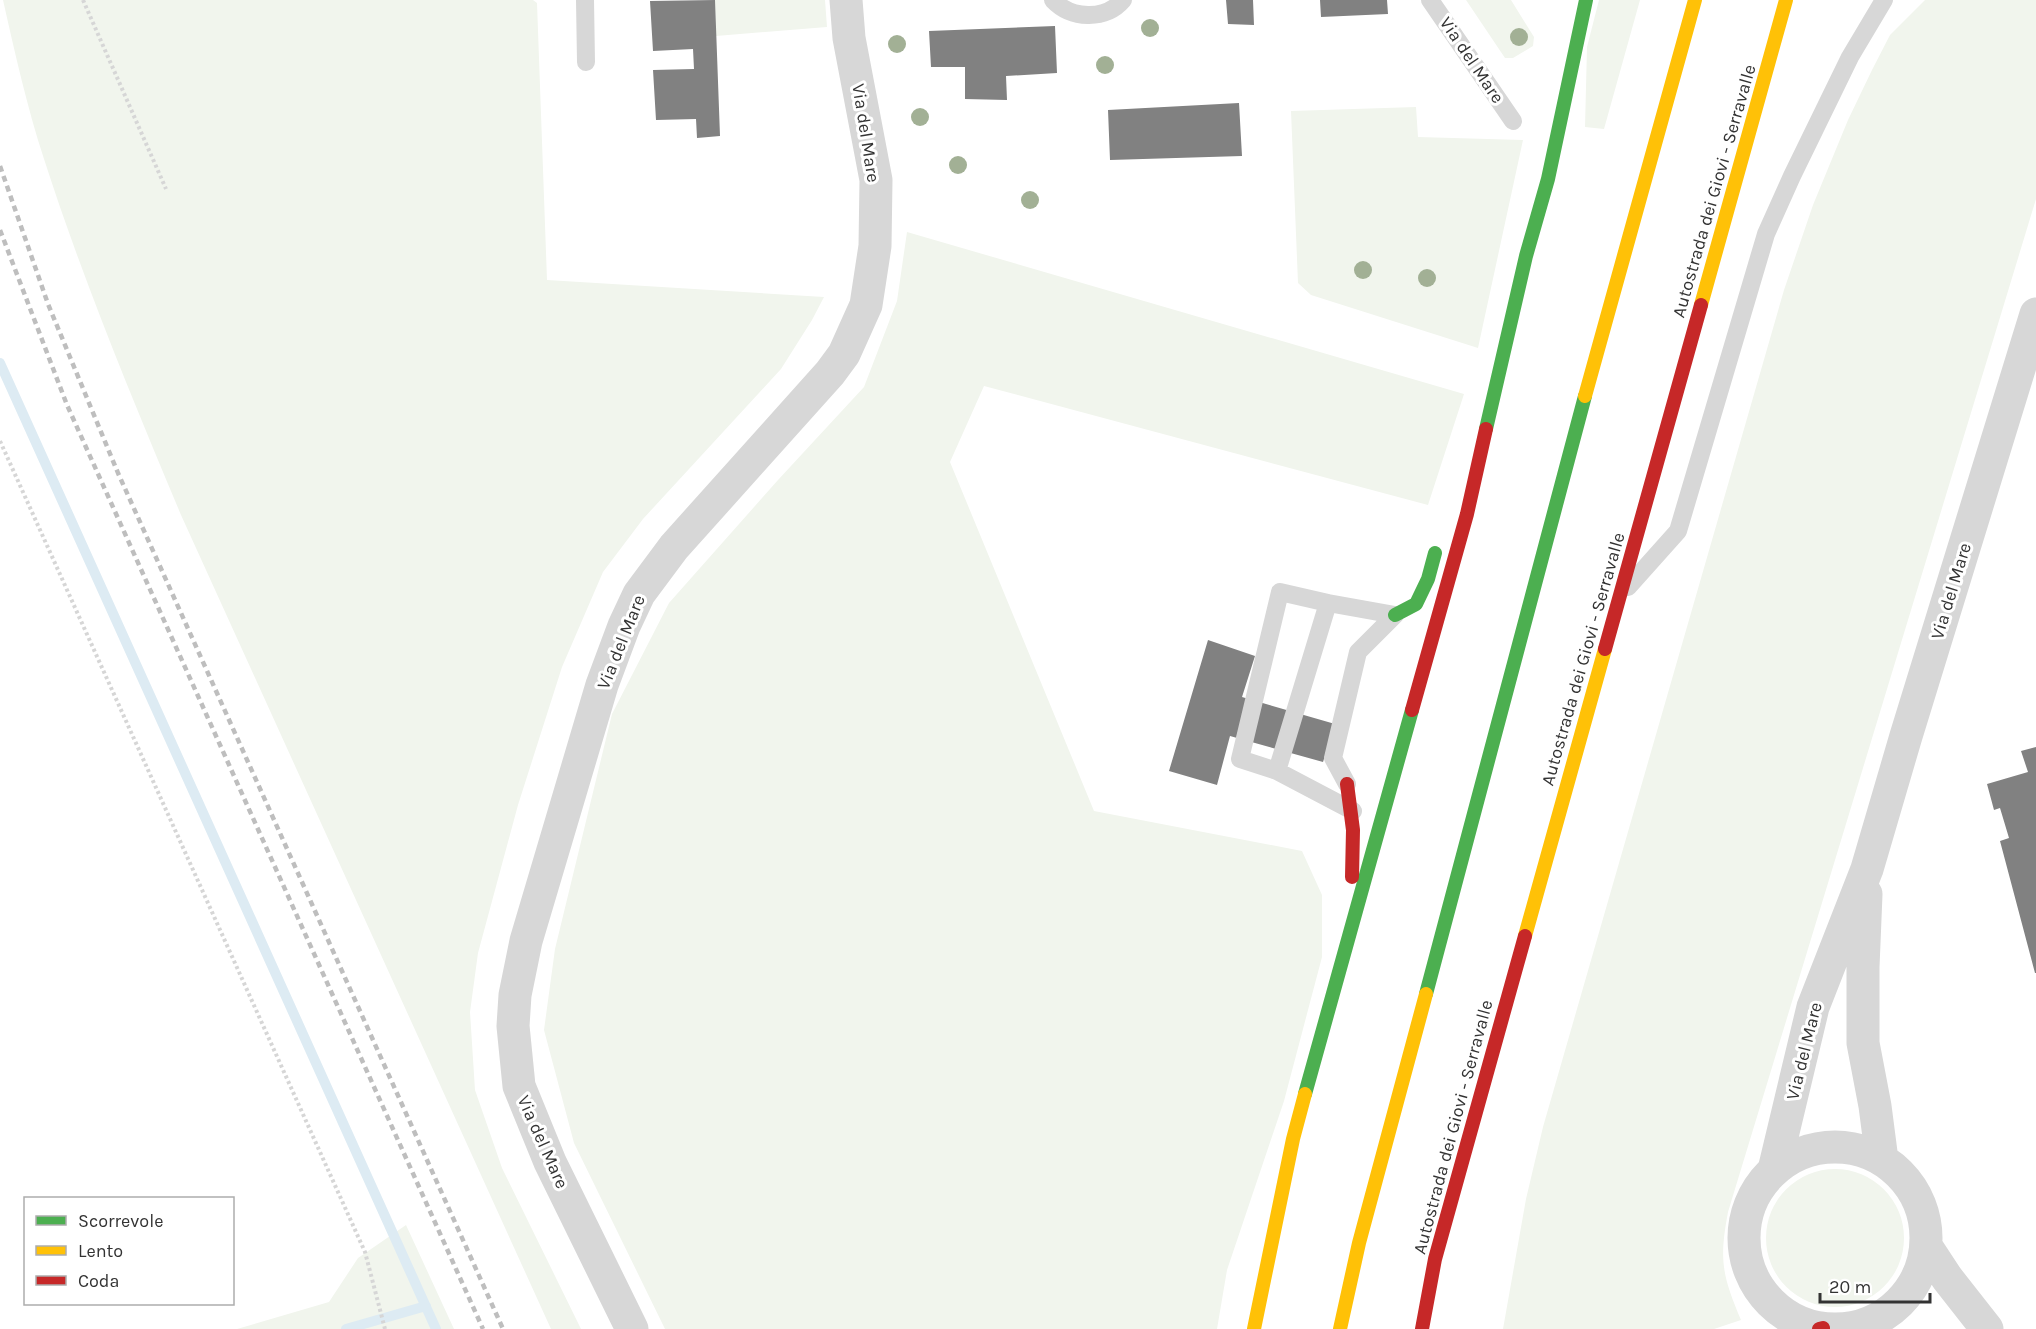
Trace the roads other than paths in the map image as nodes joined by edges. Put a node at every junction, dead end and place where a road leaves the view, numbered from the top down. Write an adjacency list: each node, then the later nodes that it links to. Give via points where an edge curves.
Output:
1 (585, 0): 10 (lane)
2 (846, 0): 28 (street, Via del Mare, via 849,38 876,180 875,246 866,305 844,354 830,373 674,547 639,594 602,685 526,941 515,995 513,1026 519,1086 550,1162)
3 (1053, 0): 4 (lane, via 1074,14 1091,15 1107,12)
4 (1123, 0)
5 (1431, 0): 11 (lane, Via del Mare)
6 (1586, 0): 12 (highway, via 1548,179)
7 (1695, 0): 30 (highway, via 1584,397 1362,1232)
8 (1786, 0): 16 (highway, Autostrada dei Giovi - Serravalle)
9 (1884, 1): 16 (lane, via 1850,57 1766,234 1678,531)
10 (586, 62)
11 (1513, 121)
12 (1526, 256): 14 (highway); 23 (highway, via 1467,514)
13 (2036, 314): 22 (street, Via del Mare)
14 (1479, 398)
15 (1437, 545): 18 (highway, via 1416,604)
16 (1619, 597): 31 (highway, Autostrada dei Giovi - Serravalle, via 1435,1259)
17 (1328, 603): 18 (lane); 19 (lane); 19 (lane, via 1280,592 1240,759)
18 (1395, 615): 20 (lane, via 1358,652 1334,758)
19 (1277, 771): 21 (lane)
20 (1347, 784): 21 (highway)
21 (1353, 811): 23 (highway, via 1355,841)
22 (1867, 869): 24 (street, Via del Mare, via 1863,1043); 25 (street, Via del Mare, via 1813,1007)
23 (1346, 950): 29 (highway, via 1293,1139)
24 (1882, 1160): 25 (street, via 1861,1150 1827,1147 1804,1152); 26 (street, via 1900,1174 1919,1202)
25 (1774, 1170): 32 (street, via 1759,1186 1746,1216 1744,1249 1749,1270 1759,1290 1774,1306)
26 (1926, 1246): 27 (street, via 1917,1276 1900,1302 1875,1319); 34 (street)
27 (1857, 1325): 32 (street); 33 (street)
28 (632, 1329)
29 (1254, 1329)
30 (1340, 1329)
31 (1422, 1329)
32 (1821, 1329)
33 (1892, 1329)
34 (1987, 1329)

